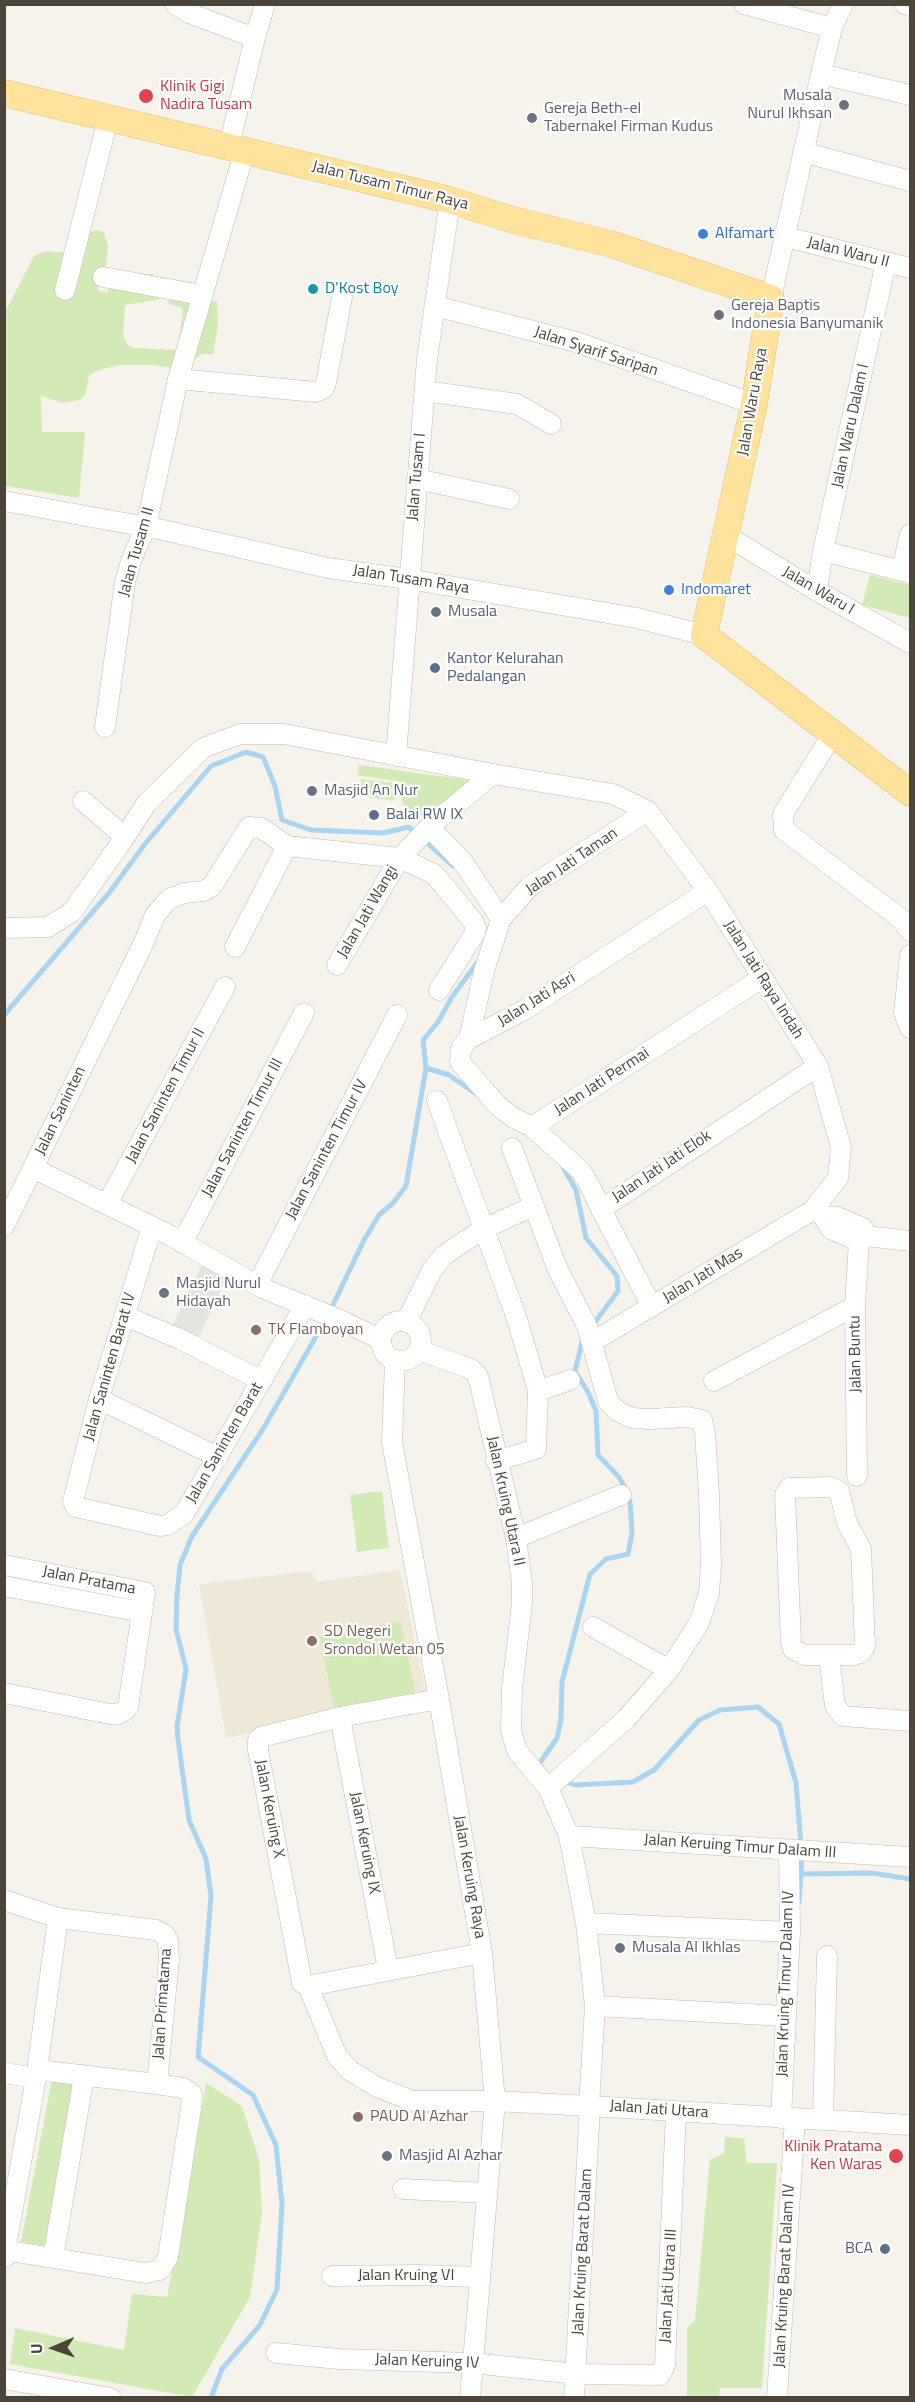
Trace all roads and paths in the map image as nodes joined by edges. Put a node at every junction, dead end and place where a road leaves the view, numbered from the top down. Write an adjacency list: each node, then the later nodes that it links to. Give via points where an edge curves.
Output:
1 (175, 4): 8 (street, via 189,14)
2 (266, 4): 8 (street, Jalan Tusam II)
3 (744, 4): 7 (street)
4 (843, 4): 7 (street, Jalan Waru Raya)
5 (904, 4): 6 (street)
6 (910, 6)
7 (832, 28): 9 (street, Jalan Waru Raya)
8 (255, 38): 13 (street, Jalan Tusam II)
9 (821, 74): 11 (street); 14 (street, Jalan Waru Raya)
10 (4, 93): 12 (main road, Jalan Tusam Timur Raya)
11 (910, 95)
12 (108, 119): 13 (main road, Jalan Tusam Timur Raya); 21 (street)
13 (237, 148): 16 (main road, Jalan Tusam Timur Raya); 22 (street, Jalan Tusam II)
14 (803, 152): 15 (street); 17 (street, Jalan Waru Raya)
15 (910, 181)
16 (450, 200): 24 (main road, Jalan Tusam Timur Raya, via 611,244); 25 (street, Jalan Tusam I)
17 (786, 237): 18 (street, Jalan Waru II); 24 (street, Jalan Waru Raya)
18 (886, 262): 19 (street, Jalan Waru II); 36 (street, Jalan Waru Dalam I)
19 (910, 268)
20 (103, 277): 22 (street)
21 (65, 290)
22 (201, 295): 26 (street, Jalan Tusam II)
23 (342, 297): 26 (street, via 326,383 316,392)
24 (771, 298): 28 (main road, Jalan Waru Raya)
25 (435, 306): 27 (street, Jalan Tusam I); 28 (street, Jalan Syarif Saripan, via 576,342)
26 (178, 379): 33 (street, Jalan Tusam II)
27 (425, 392): 29 (street, via 517,404); 30 (street, Jalan Tusam I)
28 (754, 404): 35 (main road, Jalan Waru Raya)
29 (551, 424)
30 (417, 479): 31 (street); 38 (street, Jalan Tusam I)
31 (509, 499)
32 (4, 501): 33 (street, Jalan Tusam Raya)
33 (146, 527): 38 (street, Jalan Tusam Raya, via 328,568); 42 (street, Jalan Tusam II, via 125,582)
34 (910, 534): 37 (street)
35 (727, 536): 39 (street, Jalan Waru I); 40 (main road, Jalan Waru Raya)
36 (823, 551): 37 (street); 39 (street, Jalan Waru Dalam I)
37 (906, 571)
38 (408, 579): 40 (street, Jalan Tusam Raya, via 637,618); 44 (street, Jalan Tusam I)
39 (817, 591): 41 (street, Jalan Waru I)
40 (704, 635): 43 (main road, Jalan Tusam Raya)
41 (910, 643)
42 (105, 727)
43 (834, 732): 46 (main road, Jalan Tusam Raya); 57 (street, via 783,814 784,830 901,919)
44 (396, 756): 45 (street, Jalan Jati Raya Indah); 50 (street, Jalan Jati Raya Indah, via 284,734 240,734 203,748 146,804)
45 (493, 774): 48 (street, Jalan Jati Raya Indah, via 613,794); 49 (street)
46 (910, 793)
47 (83, 801): 50 (street)
48 (648, 811): 54 (street, Jalan Jati Raya Indah); 55 (street, Jalan Jati Taman, via 529,887)
49 (427, 828): 53 (street, Jalan Jati Wangi); 55 (street, via 463,862)
50 (125, 837): 56 (street, via 72,912 48,927)
51 (242, 837): 52 (street, Jalan Jati Wangi, via 253,826); 72 (street, Jalan Saninten, via 212,886 169,899 154,915)
52 (287, 846): 53 (street, Jalan Jati Wangi); 58 (street)
53 (402, 855): 60 (street, Jalan Jati Wangi); 63 (street, Jalan Jati Wangi, via 434,874 476,928)
54 (708, 891): 61 (street, Jalan Jati Raya Indah); 67 (street, Jalan Jati Asri, via 526,1009)
55 (501, 919): 67 (street, Jalan Jati Taman, via 484,971)
56 (4, 928)
57 (910, 931)
58 (235, 947)
59 (910, 955): 66 (street, via 904,1013)
60 (337, 965)
61 (762, 978): 68 (street, Jalan Jati Raya Indah); 70 (street, Jalan Jati Permai)
62 (225, 987): 73 (street, Jalan Saninten Timur II)
63 (439, 990)
64 (304, 1013): 82 (street, Jalan Saninten Timur III)
65 (398, 1015): 83 (street, Jalan Saninten Timur IV)
66 (910, 1028)
67 (469, 1039): 70 (street, via 461,1048 460,1062 498,1106)
68 (818, 1066): 75 (street, Jalan Jati Jati Elok); 76 (street, Jalan Jati Raya Indah, via 841,1147 838,1178)
69 (437, 1101): 79 (street)
70 (532, 1127): 75 (street, Jalan Jati Permai, via 581,1172)
71 (512, 1148): 74 (street)
72 (33, 1168): 73 (street, Jalan Saninten); 77 (street)
73 (107, 1204): 78 (street, Jalan Saninten)
74 (534, 1206): 79 (street); 90 (street, via 558,1270)
75 (601, 1209): 86 (street, Jalan Jati Jati Elok)
76 (818, 1213): 80 (street, via 863,1228); 86 (street, Jalan Jati Mas)
77 (4, 1227)
78 (152, 1227): 82 (street, Jalan Saninten); 87 (street, Jalan Saninten Barat IV)
79 (483, 1229): 88 (street, via 444,1255 432,1270); 95 (street, via 526,1344)
80 (862, 1239): 81 (street); 84 (street, Jalan Buntu)
81 (910, 1241)
82 (183, 1243): 83 (street, Jalan Saninten)
83 (257, 1285): 85 (street, Jalan Saninten)
84 (855, 1306): 93 (street); 99 (street, Jalan Buntu)
85 (310, 1307): 89 (street, Jalan Saninten); 94 (street, Jalan Saninten Barat)
86 (652, 1307): 90 (street, Jalan Jati Mas)
87 (124, 1316): 94 (street, via 180,1339); 96 (street, Jalan Saninten Barat IV)
88 (409, 1323): 89 (street, via 392,1323); 91 (street, via 420,1336)
89 (382, 1336): 91 (street, via 384,1353)
90 (590, 1336): 108 (street, via 606,1395 617,1411 641,1419 699,1418 704,1426 711,1526 709,1593 699,1623)
91 (408, 1357): 98 (street, Jalan Kruing Utara II, via 445,1359 471,1369 478,1376); 110 (street, Jalan Keruing Raya, via 394,1391 392,1442)
92 (570, 1380): 95 (street)
93 (714, 1381)
94 (262, 1382): 97 (street, Jalan Saninten Barat)
95 (538, 1391): 98 (street, via 536,1449)
96 (99, 1399): 97 (street); 101 (street, Jalan Saninten Barat IV, via 73,1502)
97 (218, 1457): 101 (street, Jalan Saninten Barat, via 184,1514 167,1525)
98 (496, 1461): 102 (street, Jalan Kruing Utara II)
99 (857, 1476)
100 (621, 1495): 102 (street)
101 (76, 1507)
102 (516, 1538): 113 (street, Jalan Kruing Utara II, via 522,1603 511,1730 517,1751)
103 (4, 1565): 105 (street, Jalan Pratama, via 146,1592)
104 (4, 1586): 105 (street)
105 (142, 1612): 109 (street, Jalan Pratama, via 128,1707 124,1711 110,1714)
106 (593, 1627): 108 (street)
107 (829, 1656): 107 (street, via 859,1654 864,1650 860,1544 849,1528 836,1489 789,1488 785,1495 791,1642 797,1653); 112 (street, via 835,1706 843,1716)
108 (669, 1670): 113 (street, via 626,1719)
109 (4, 1694)
110 (439, 1699): 111 (street, Jalan Keruing X); 121 (street, Jalan Keruing Raya)
111 (340, 1717): 123 (street, Jalan Keruing IX); 124 (street, Jalan Keruing X, via 261,1737 257,1743 297,1961 302,1983)
112 (910, 1720)
113 (553, 1784): 114 (street, Jalan Kruing Utara II)
114 (569, 1836): 115 (street, Jalan Keruing Timur Dalam III); 119 (street, Jalan Kruing Utara II)
115 (797, 1851): 116 (street, Jalan Keruing Timur Dalam III); 120 (street, Jalan Kruing Timur Dalam IV)
116 (910, 1857)
117 (4, 1900): 118 (street)
118 (58, 1918): 128 (street, Jalan Primatama); 130 (street, Jalan Primatama, via 156,1930 165,1935 170,1959)
119 (586, 1923): 120 (street); 125 (street, Jalan Kruing Barat Dalam)
120 (790, 1932): 126 (street, Jalan Kruing Timur Dalam IV)
121 (482, 1953): 123 (street); 131 (street, Jalan Keruing Raya)
122 (827, 1956): 135 (street)
123 (388, 1969): 124 (street)
124 (308, 1986): 131 (street, Jalan Keruing X, via 337,2056 357,2076 413,2101)
125 (595, 2006): 126 (street); 132 (street, Jalan Kruing Barat Dalam)
126 (785, 2016): 134 (street, Jalan Kruing Timur Dalam IV)
127 (4, 2073): 128 (street, Jalan Primatama)
128 (37, 2074): 129 (street, Jalan Primatama); 139 (street, Jalan Primatama)
129 (84, 2076): 130 (street, Jalan Primatama); 140 (street)
130 (157, 2084): 140 (street, Jalan Primatama, via 188,2090 193,2100 164,2266 145,2273)
131 (495, 2101): 132 (street, Jalan Jati Utara); 138 (street, Jalan Keruing Raya)
132 (590, 2106): 133 (street, Jalan Jati Utara); 145 (street, Jalan Kruing Barat Dalam)
133 (676, 2112): 134 (street, Jalan Jati Utara); 145 (street, Jalan Jati Utara III, via 664,2370 651,2377)
134 (788, 2118): 135 (street, Jalan Jati Utara); 150 (street, Jalan Kruing Barat Dalam IV)
135 (823, 2120): 136 (street, Jalan Jati Utara)
136 (910, 2125)
137 (403, 2189): 138 (street)
138 (487, 2193): 142 (street, Jalan Keruing Raya)
139 (5, 2253): 140 (street, Jalan Primatama)
140 (53, 2258)
141 (332, 2276): 142 (street, Jalan Kruing VI)
142 (480, 2277): 144 (street, Jalan Keruing Raya)
143 (276, 2354): 144 (street, Jalan Keruing IV)
144 (472, 2363): 145 (street, Jalan Keruing IV); 148 (street, Jalan Keruing Raya)
145 (577, 2374): 149 (street, Jalan Kruing Barat Dalam)
146 (4, 2379): 147 (street)
147 (111, 2397)
148 (470, 2397)
149 (574, 2397)
150 (777, 2397)

